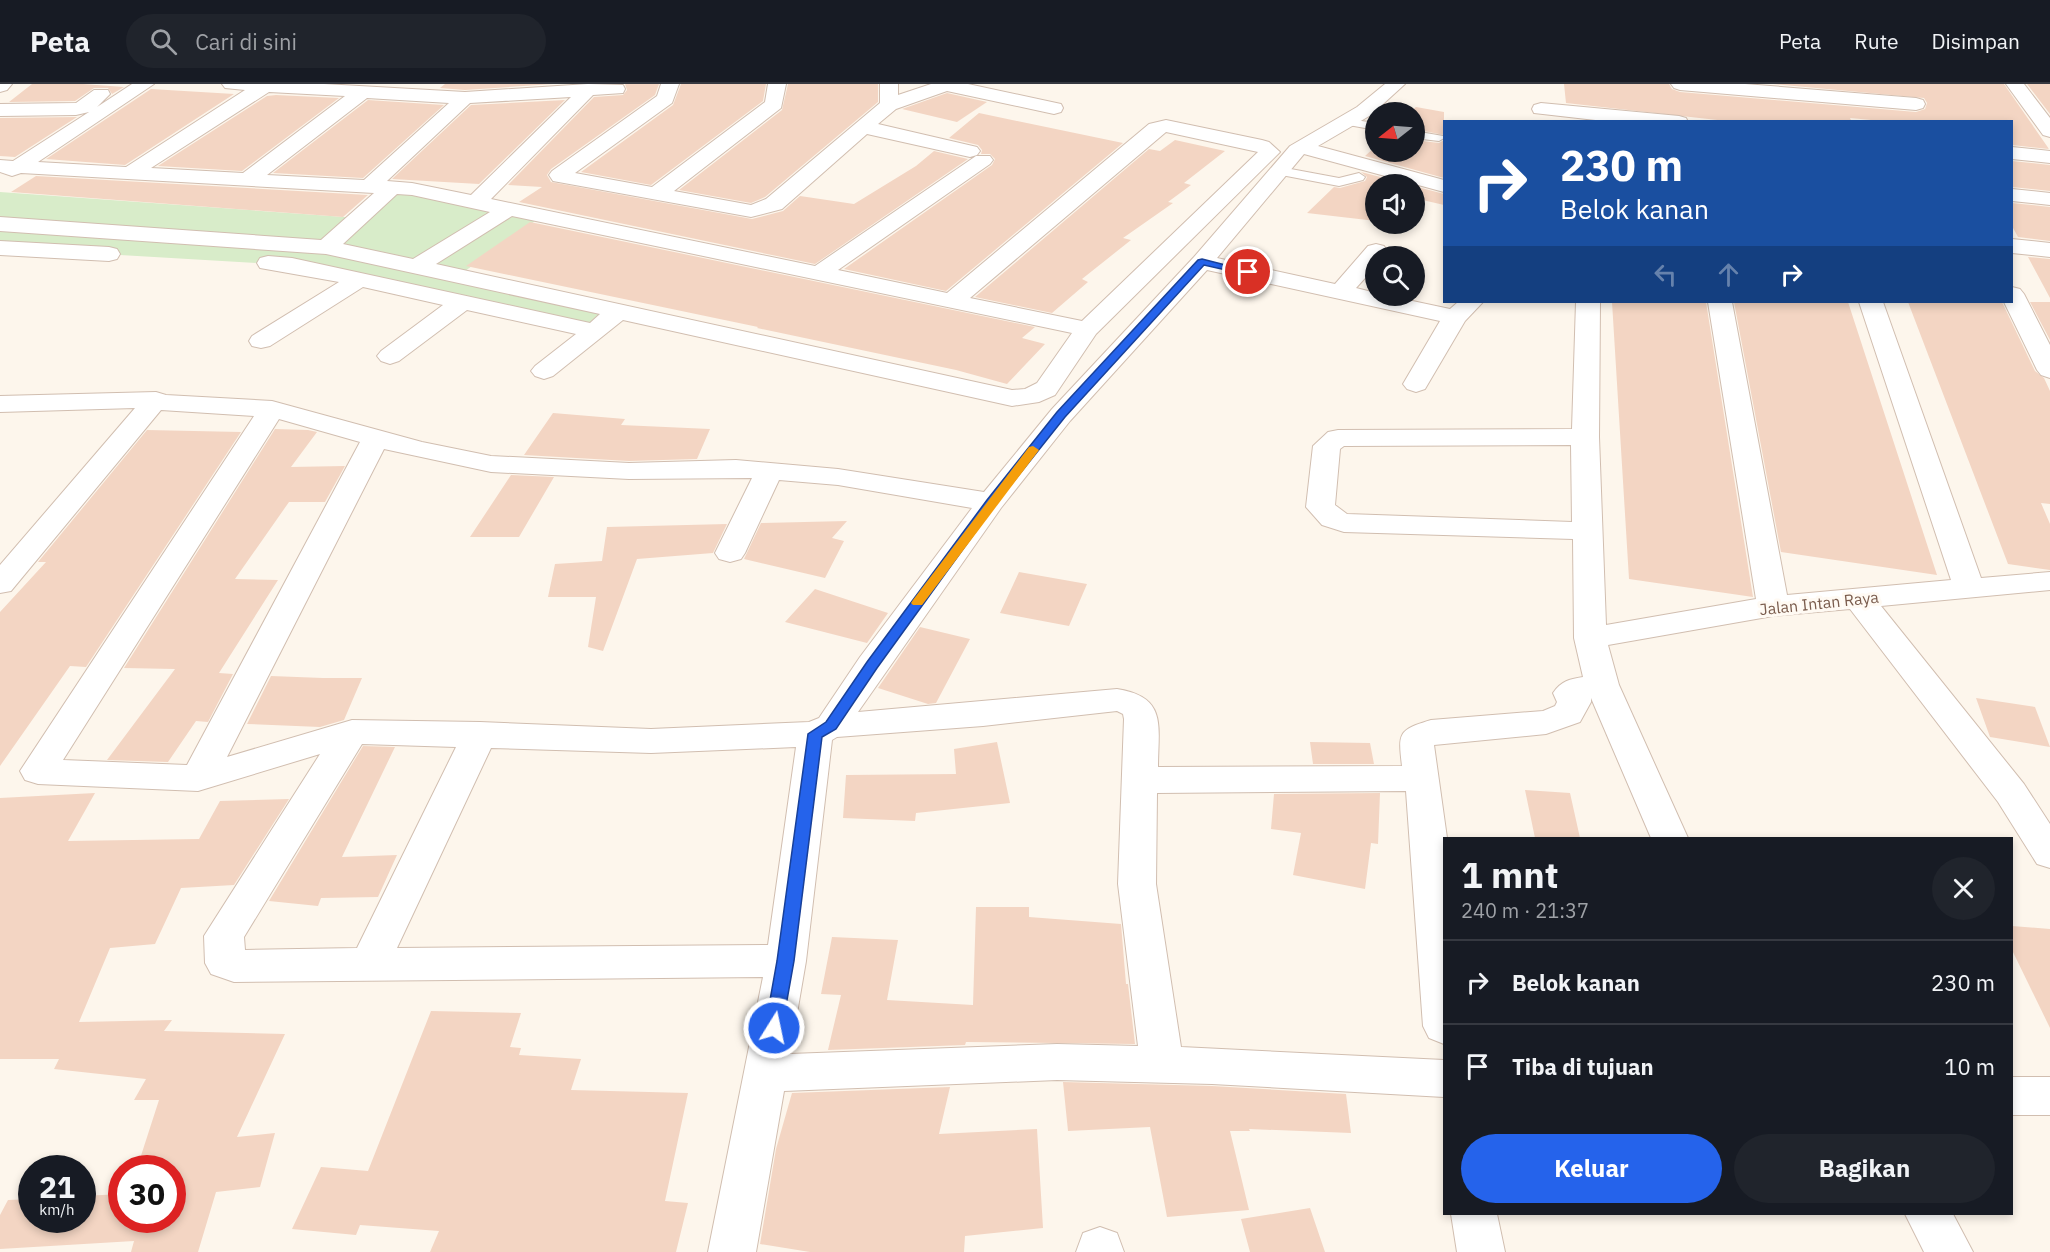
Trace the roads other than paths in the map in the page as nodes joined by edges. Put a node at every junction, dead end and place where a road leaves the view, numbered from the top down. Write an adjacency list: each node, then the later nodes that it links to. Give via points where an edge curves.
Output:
1 (114, 84): 21 (street, via 85,107)
2 (145, 84): 32 (street)
3 (231, 84): 12 (street)
4 (670, 84): 39 (street, via 665,99 559,176)
5 (777, 84): 39 (street, via 774,104)
6 (889, 84): 18 (street)
7 (944, 84): 18 (street); 19 (street)
8 (1396, 84): 24 (street, via 1364,111)
9 (1680, 84): 17 (street)
10 (1906, 84): 17 (street)
11 (2015, 84): 26 (street)
12 (265, 86): 15 (street); 33 (street)
13 (616, 89): 14 (street)
14 (588, 90): 16 (street); 42 (street)
15 (364, 91): 16 (street); 35 (street)
16 (465, 98): 37 (street)
17 (1916, 104): 23 (street)
18 (889, 105): 25 (street)
19 (1054, 108)
20 (1540, 108): 22 (street)
21 (0, 110)
22 (1658, 120)
23 (1924, 120)
24 (1361, 124): 31 (street)
25 (864, 127): 39 (street, via 774,204 763,209 751,211); 52 (street, via 976,156)
26 (2050, 131)
27 (1425, 136): 28 (lane)
28 (1439, 138)
29 (2013, 153): 30 (street)
30 (2050, 157)
31 (1290, 159): 34 (lane, via 1339,182); 36 (street); 49 (street)
32 (6, 170): 33 (street)
33 (130, 173): 35 (street)
34 (1359, 177)
35 (247, 180): 37 (street)
36 (1443, 186)
37 (369, 187): 38 (street)
38 (392, 188): 42 (street); 46 (street)
39 (655, 195)
40 (2013, 195): 41 (street)
41 (2050, 199)
42 (476, 202): 43 (street)
43 (509, 209): 51 (street); 52 (street)
44 (0, 224): 46 (street)
45 (2013, 246): 48 (street)
46 (326, 247): 51 (street)
47 (0, 248): 53 (street, via 292,265)
48 (2050, 250)
49 (1202, 262): 54 (street); 76 (street, via 1061,415)
50 (1365, 264): 54 (street)
51 (416, 267): 63 (street)
52 (819, 273): 55 (street)
53 (360, 279): 57 (street); 65 (street)
54 (1341, 292): 61 (street)
55 (952, 301): 64 (street); 64 (street, via 1156,128 1166,126 1269,149)
56 (2015, 301): 62 (street); 67 (street)
57 (463, 302): 63 (street); 66 (street)
58 (1588, 303): 73 (street)
59 (1720, 303): 83 (street)
60 (1871, 303): 81 (street)
61 (1463, 309): 69 (street)
62 (2050, 312)
63 (607, 321): 64 (street, via 1012,398 1046,389); 68 (street)
64 (1087, 329)
65 (261, 341)
66 (390, 356)
67 (2050, 370)
68 (544, 371)
69 (1416, 384)
70 (164, 403): 72 (street)
71 (0, 404): 80 (street, via 156,399)
72 (272, 409): 74 (street); 89 (street, via 38,771)
73 (1584, 437): 77 (street); 77 (street, via 1338,438 1327,446 1320,507 1332,519 1344,523)
74 (376, 438): 75 (street, via 491,464 629,471); 89 (street)
75 (769, 471): 76 (street, via 838,477); 78 (street)
76 (991, 502): 86 (street)
77 (1588, 531): 84 (street)
78 (730, 553)
79 (2050, 581): 81 (street, Jalan Intan Raya)
80 (0, 584)
81 (1969, 588): 82 (street, Jalan Intan Raya)
82 (1858, 598): 83 (street, Jalan Intan Raya); 93 (street, via 2011,792)
83 (1773, 606): 84 (street, Jalan Intan Raya)
84 (1590, 638): 85 (street)
85 (1602, 685): 90 (street, via 1576,689 1570,693 1574,702 1568,714 1546,722 1431,732 1416,740); 92 (street)
86 (823, 730): 88 (street, via 651,741); 91 (street, via 1117,700 1130,702 1141,719); 94 (street)
87 (352, 732): 88 (street); 89 (street); 95 (street, via 224,936 223,951 225,963 234,966)
88 (480, 734): 95 (street)
89 (198, 778)
90 (1422, 778): 91 (street); 96 (street)
91 (1140, 780): 97 (street, via 1137,884)
92 (1670, 837)
93 (2050, 854)
94 (786, 961): 95 (street); 98 (street)
95 (369, 964)
96 (1443, 1015)
97 (1162, 1065): 98 (street, via 1057,1062); 99 (street)
98 (766, 1073): 104 (street)
99 (1443, 1079)
100 (2013, 1096): 101 (street)
101 (2050, 1096)
102 (1474, 1215): 105 (street)
103 (1929, 1215): 106 (street)
104 (732, 1252)
105 (1481, 1252)
106 (1949, 1252)

